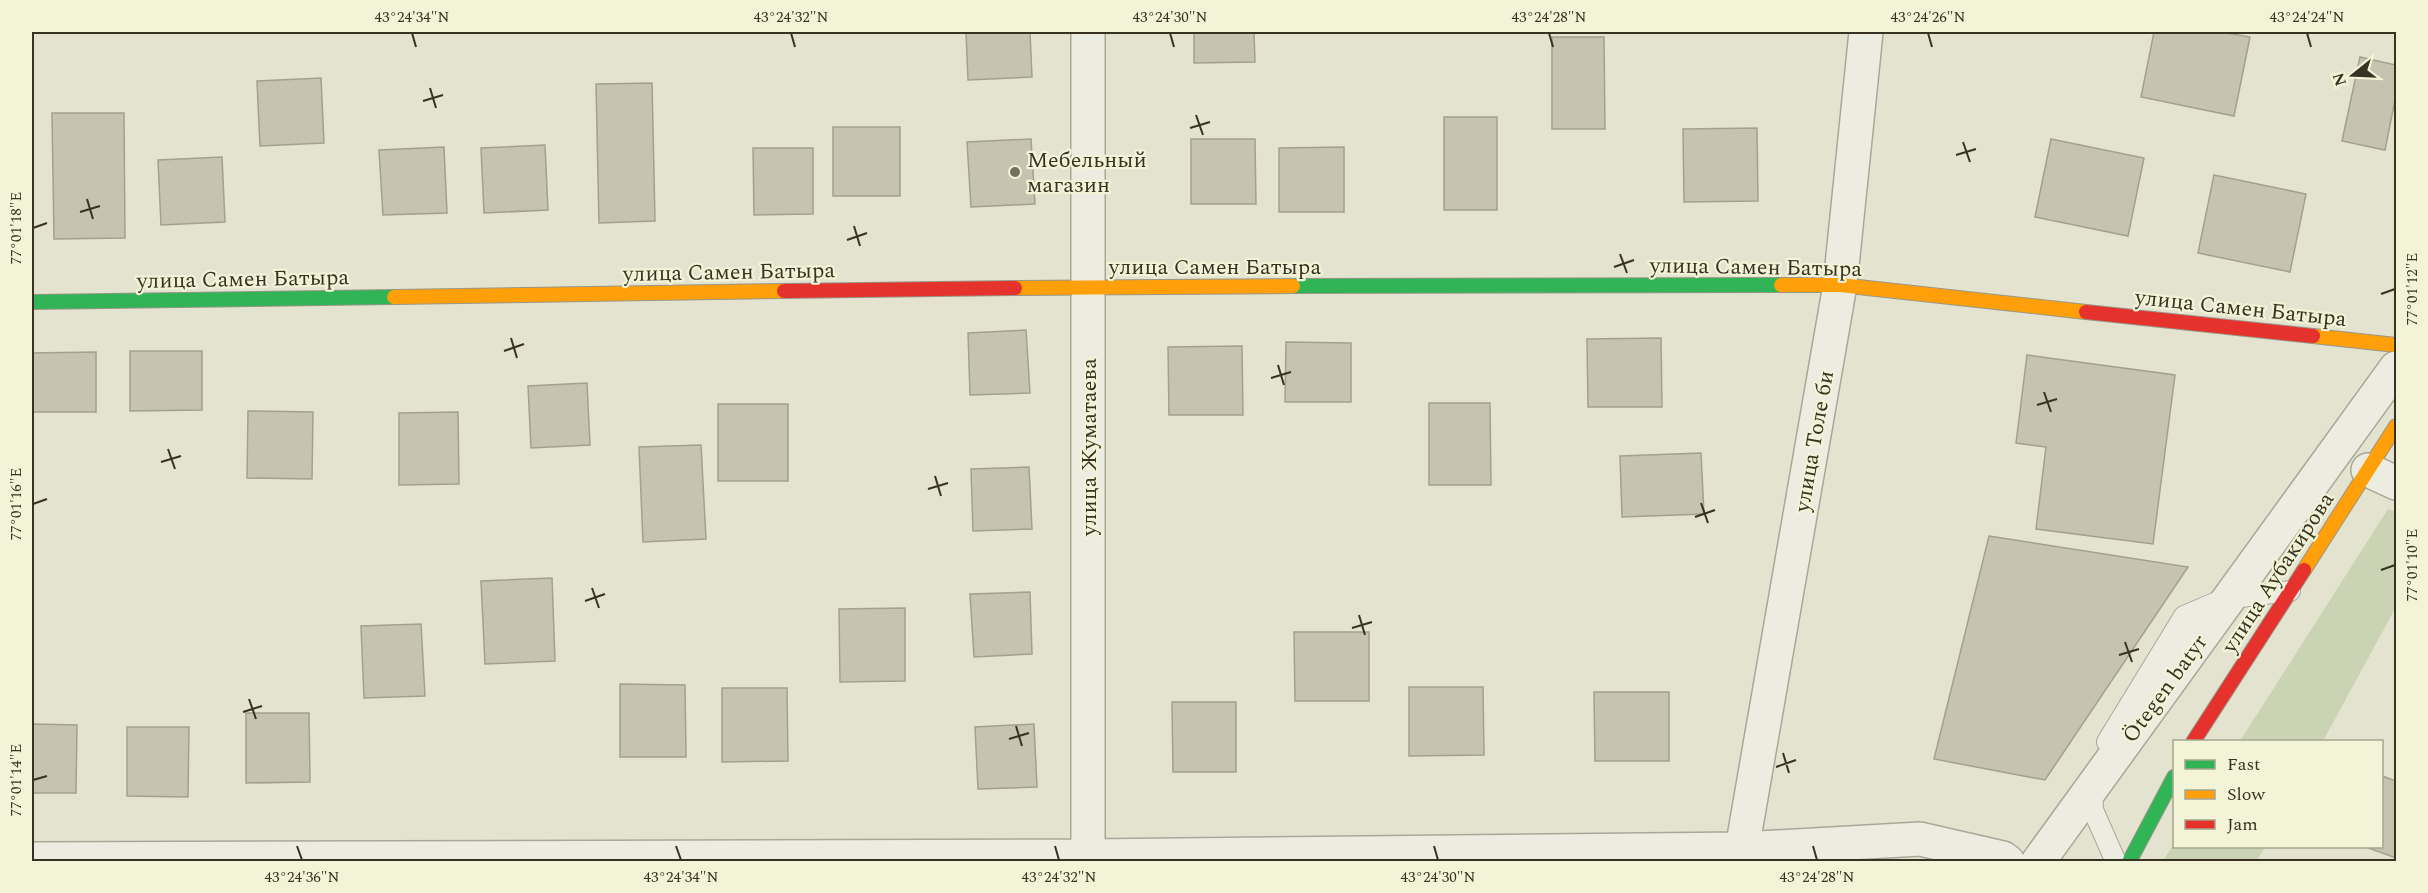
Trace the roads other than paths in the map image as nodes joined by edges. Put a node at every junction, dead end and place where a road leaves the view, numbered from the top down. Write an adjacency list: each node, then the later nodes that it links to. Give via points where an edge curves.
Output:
1 (1088, 32): 4 (street, улица Жуматаева)
2 (1866, 32): 3 (street, улица Толе би)
3 (1840, 285): 4 (street, улица Самен Батыра); 6 (street, улица Самен Батыра); 13 (street, улица Толе би)
4 (1088, 287): 5 (street, улица Самен Батыра); 15 (street, улица Жуматаева)
5 (32, 302)
6 (2397, 345)
7 (2397, 368): 17 (street, Ötegen batyr)
8 (2397, 426): 9 (street, улица Аубакирова)
9 (2382, 477): 10 (street, улица Аубакирова)
10 (2290, 591): 11 (street, улица Аубакирова); 18 (lane, via 2224,599 2184,616 2090,770 2094,810)
11 (2194, 740)
12 (2173, 781): 19 (street)
13 (1757, 853): 15 (street); 16 (street, via 1920,839)
14 (32, 859): 15 (street)
15 (1088, 859)
16 (2008, 861)
17 (2038, 861)
18 (2116, 861)
19 (2129, 861)

